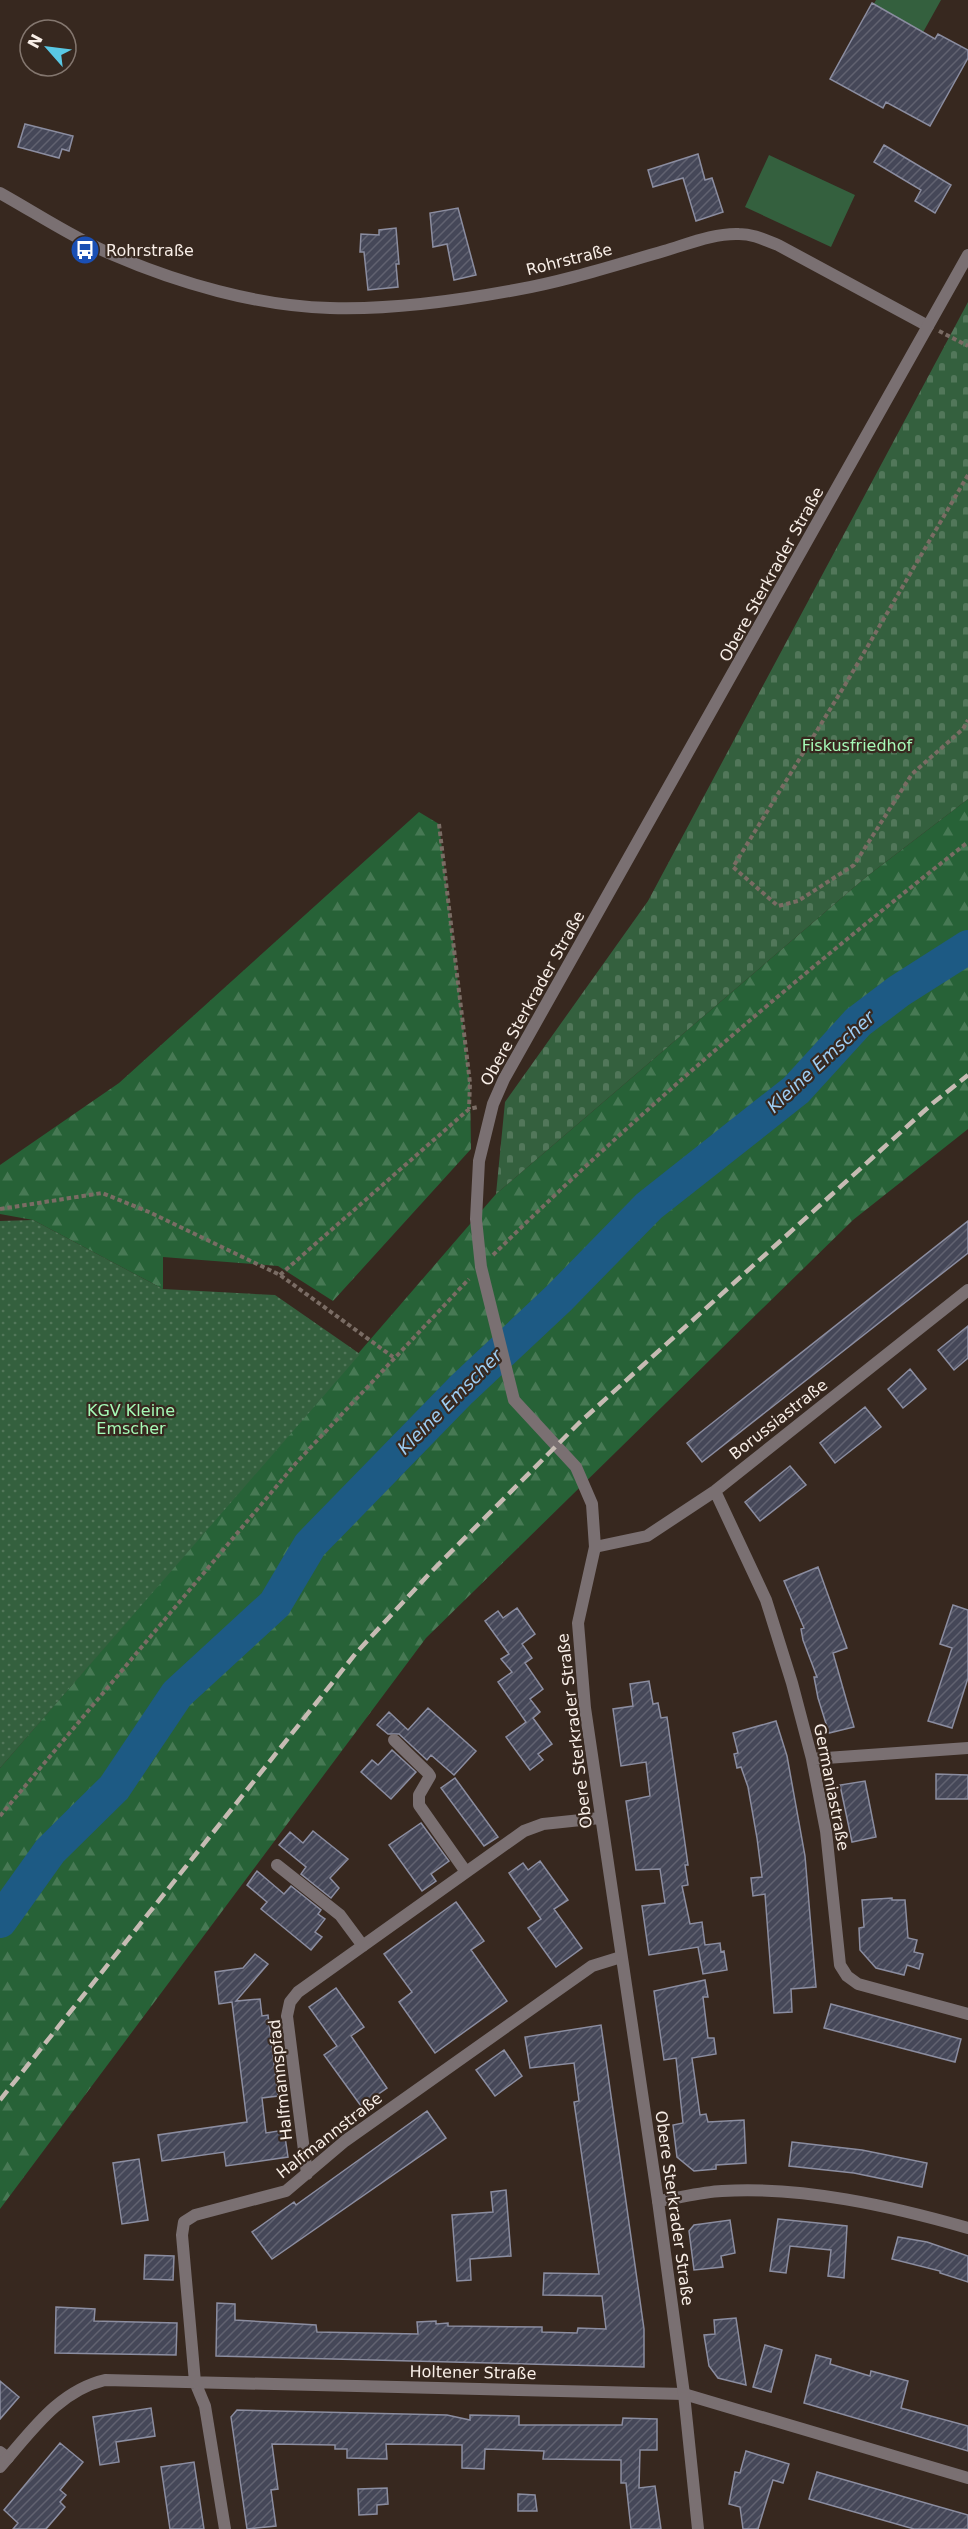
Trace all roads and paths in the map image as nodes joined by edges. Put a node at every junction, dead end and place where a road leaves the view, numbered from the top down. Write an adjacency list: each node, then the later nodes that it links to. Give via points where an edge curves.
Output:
1 (0, 193): 3 (street, Rohrstraße, via 110,254 176,278 281,302 370,308 515,290 714,236 738,234 778,245)
2 (968, 255): 3 (street, Obere Sterkrader Straße)
3 (928, 326): 4 (path); 9 (street, Obere Sterkrader Straße)
4 (968, 346)
5 (968, 475): 6 (path, via 733,867 778,906 798,902 854,865 912,774 963,729)
6 (968, 720)
7 (439, 825): 10 (path, via 470,1083)
8 (968, 842): 12 (path, via 772,1000 572,1178)
9 (493, 1104): 10 (path); 12 (street, Obere Sterkrader Straße, via 479,1161 476,1219)
10 (469, 1109): 13 (path)
11 (0, 1209): 13 (path, via 102,1193)
12 (481, 1267): 15 (path); 17 (street, Obere Sterkrader Straße, via 514,1400 576,1467 592,1504)
13 (280, 1275): 15 (path)
14 (968, 1290): 16 (street, Borussiastraße)
15 (393, 1357): 21 (path, via 288,1472)
16 (715, 1491): 17 (street, Borussiastraße, via 647,1536); 20 (street, Germaniastraße, via 766,1600)
17 (595, 1547): 22 (street, Obere Sterkrader Straße, via 578,1623)
18 (394, 1740): 24 (street, via 430,1776 419,1795 419,1805)
19 (968, 1748): 20 (street)
20 (812, 1759): 27 (street, Germaniastraße, via 826,1831 840,1965 858,1984)
21 (0, 1816)
22 (600, 1818): 24 (street, Halfmannspfad, via 543,1824 524,1831); 26 (street, Obere Sterkrader Straße)
23 (276, 1865): 25 (street, via 340,1915)
24 (466, 1872): 25 (street, Halfmannspfad)
25 (363, 1946): 28 (street, Halfmannspfad, via 298,1992 290,2002 287,2016)
26 (621, 1957): 28 (street, Halfmannstraße, via 592,1966 345,2141); 29 (street, Obere Sterkrader Straße)
27 (968, 2014)
28 (307, 2174): 31 (street, Halfmannstraße, via 286,2192 195,2215 184,2222)
29 (658, 2201): 30 (street, via 722,2191 774,2192 911,2212); 32 (street, Obere Sterkrader Straße)
30 (968, 2228)
31 (195, 2382): 32 (street, Holtener Straße); 33 (street, Holtener Straße, via 105,2380 86,2385 58,2402); 35 (street, Halfmannstraße, via 205,2406)
32 (684, 2394): 34 (street, Holtener Straße); 36 (street, Obere Sterkrader Straße)
33 (3, 2459)
34 (968, 2478)
35 (225, 2529)
36 (698, 2529)

